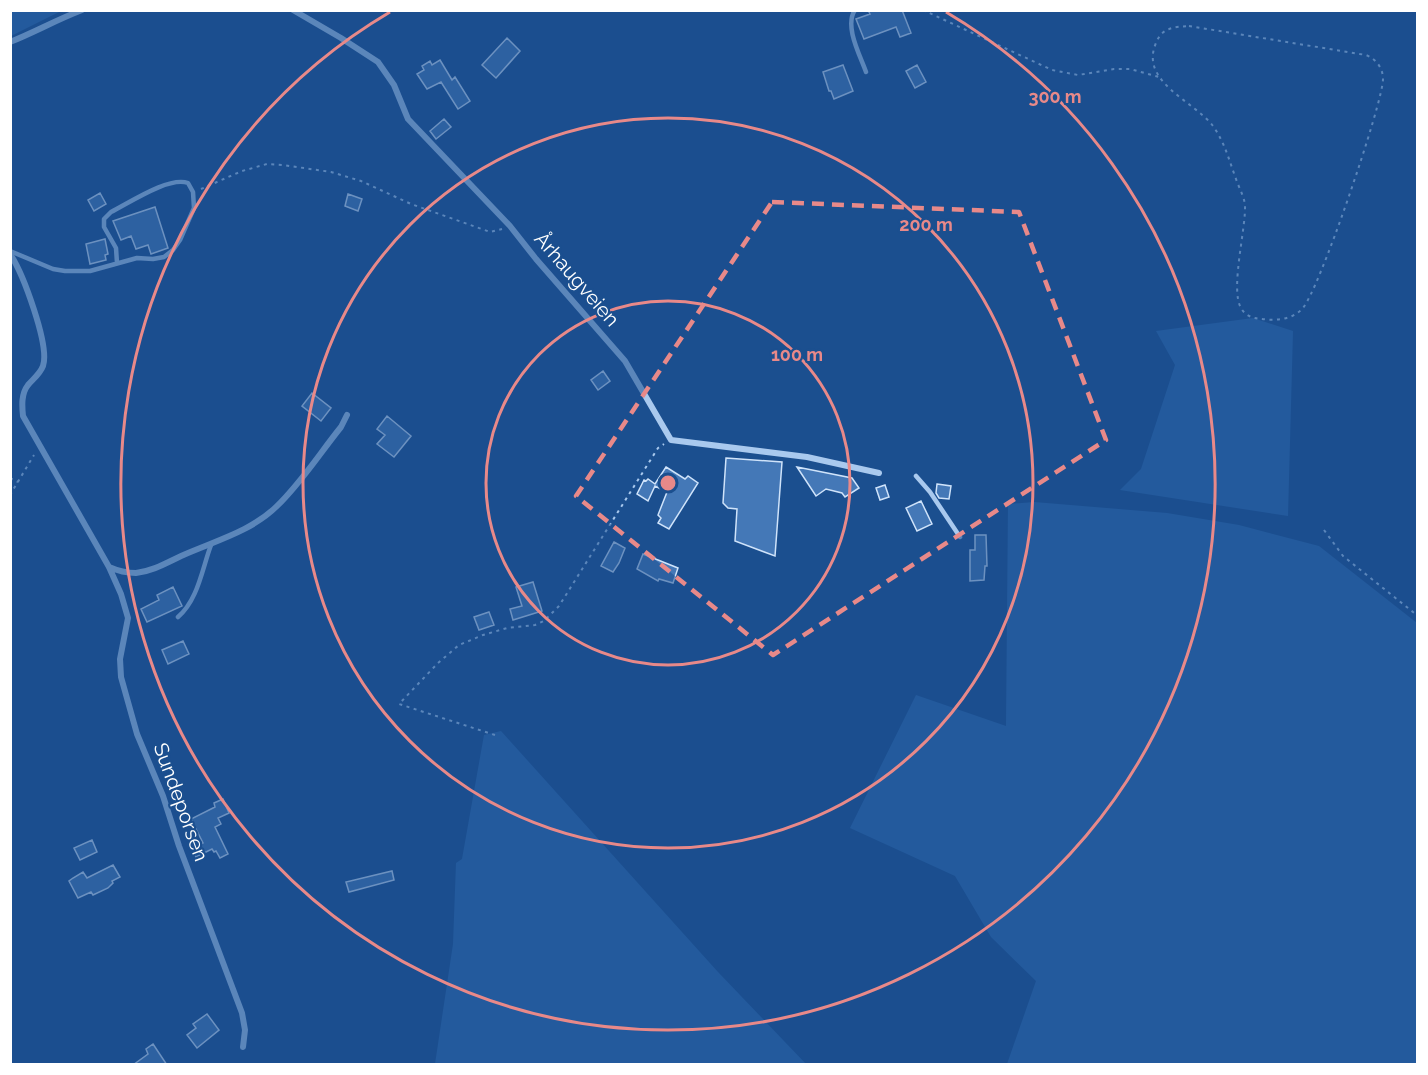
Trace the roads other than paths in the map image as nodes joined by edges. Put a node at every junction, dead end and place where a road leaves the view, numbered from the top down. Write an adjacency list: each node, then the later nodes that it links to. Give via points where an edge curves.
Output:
1 (82, 10): 4 (street)
2 (293, 10): 9 (street, Århaugveien, via 378,62 408,119 510,226 625,361 670,440 807,457)
3 (855, 10): 5 (lane, via 852,30)
4 (10, 42)
5 (866, 72)
6 (10, 253): 7 (lane, Sundeporsen, via 65,271 90,271); 13 (street, Sundeporsen, via 34,312 44,352 42,368 26,387 23,416)
7 (117, 262): 7 (lane, Sundeporsen, via 164,257 173,250 194,208 188,183 170,182 104,219 104,227 116,248)
8 (347, 416): 12 (street, via 276,507)
9 (879, 473)
10 (916, 476): 11 (lane)
11 (960, 537)
12 (211, 545): 13 (street, via 144,571 128,573); 14 (lane, via 191,601)
13 (109, 567): 15 (street, Sundeporsen, via 128,618 120,659 121,677 178,846 242,1013)
14 (178, 616)
15 (243, 1047)

